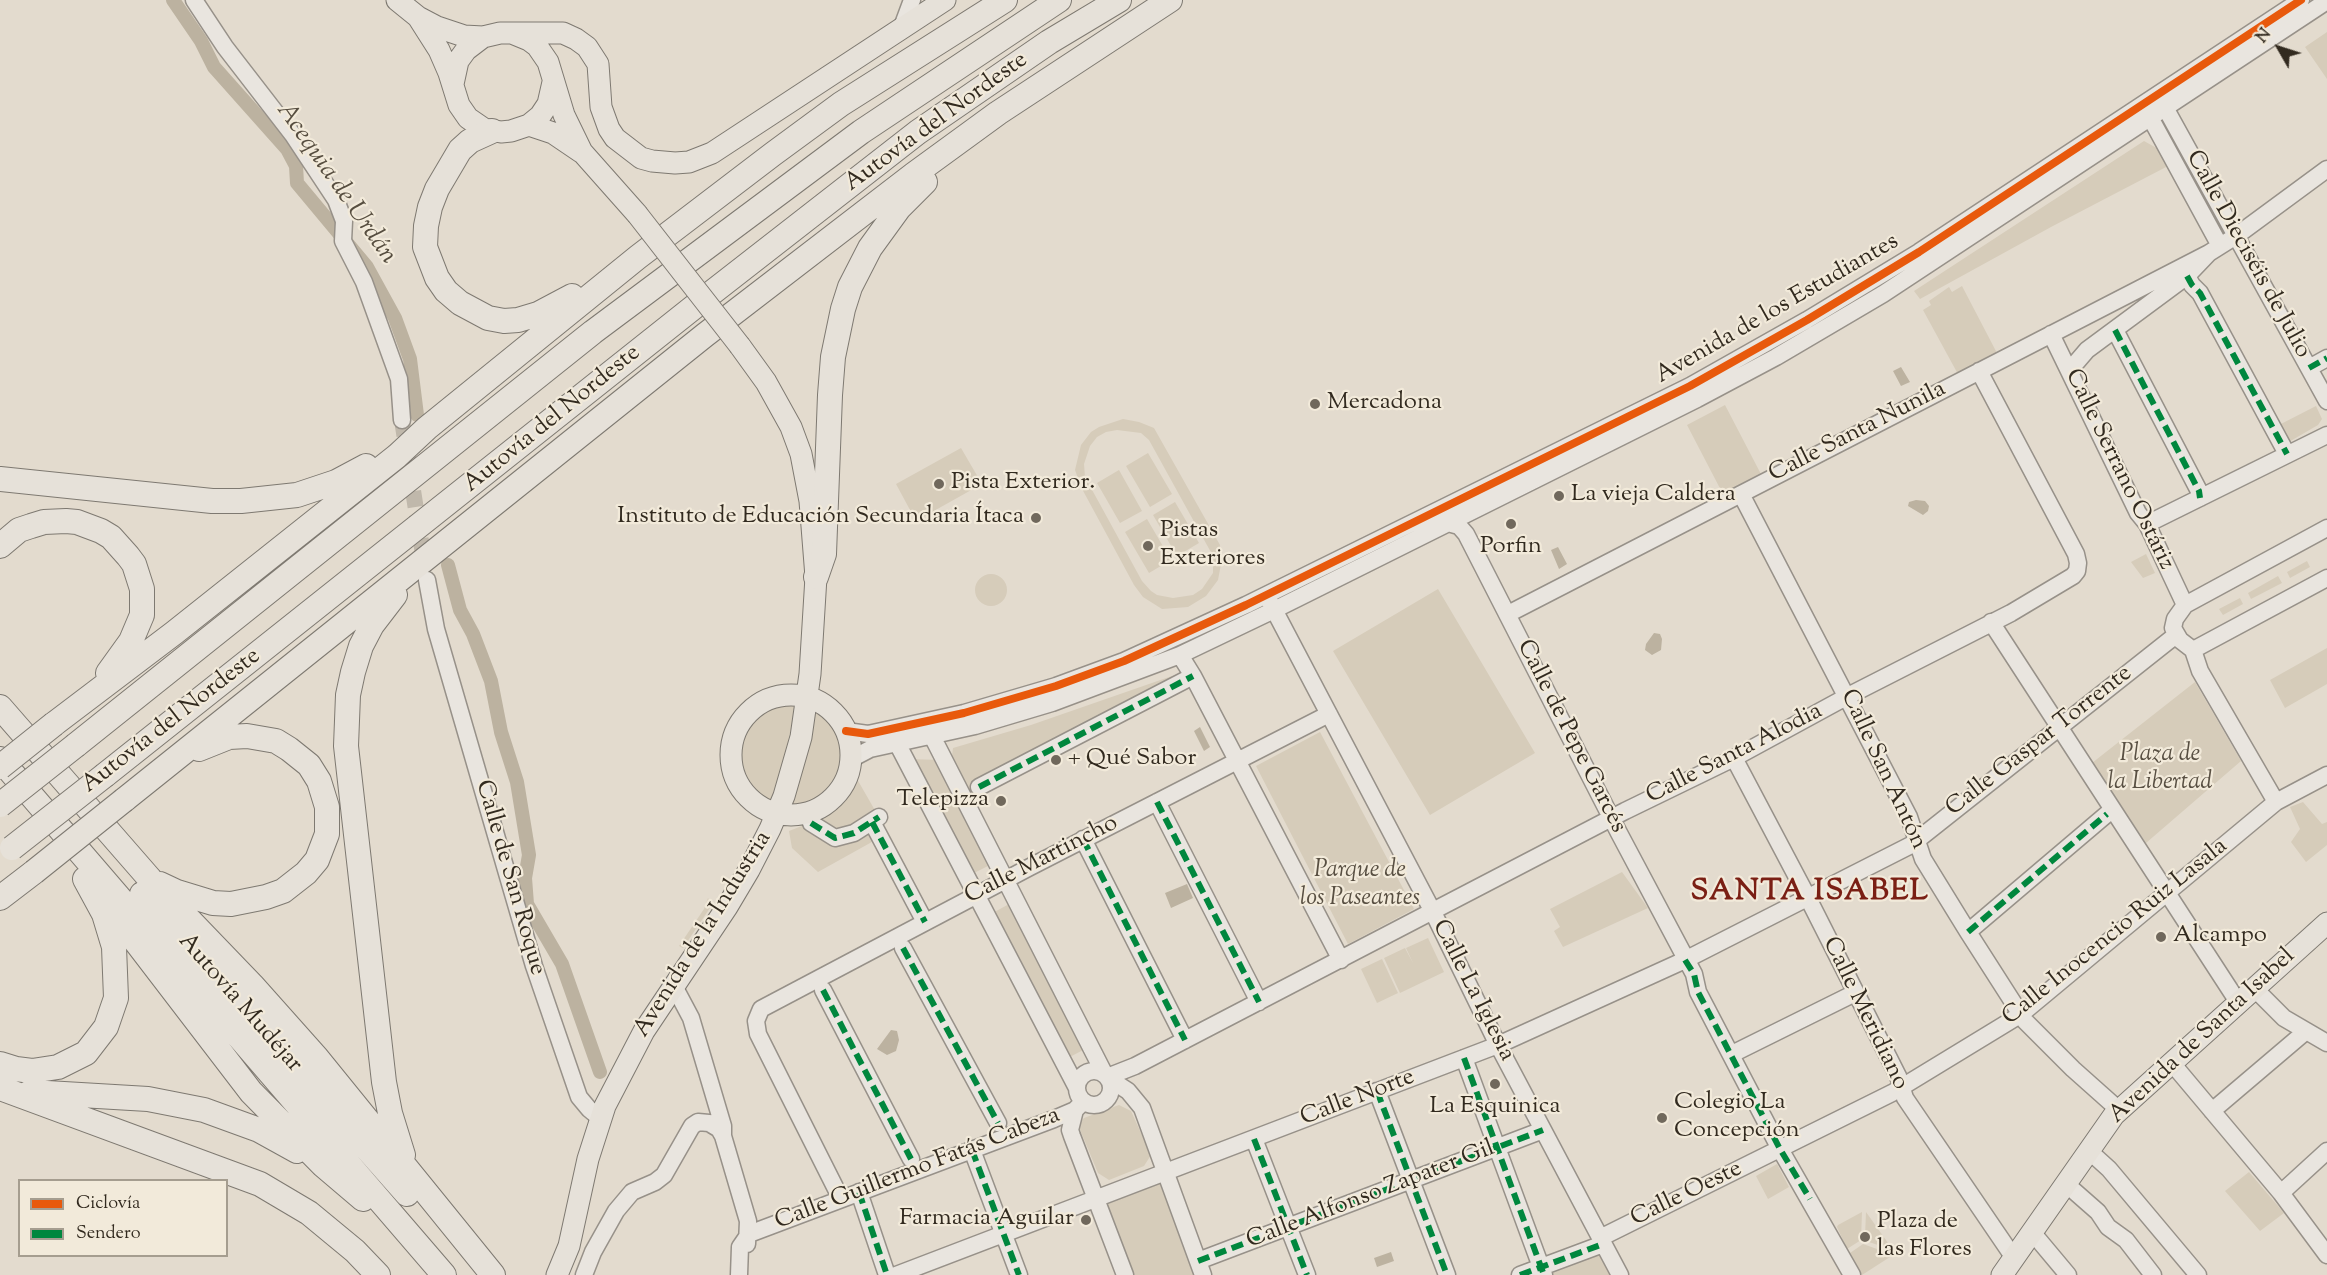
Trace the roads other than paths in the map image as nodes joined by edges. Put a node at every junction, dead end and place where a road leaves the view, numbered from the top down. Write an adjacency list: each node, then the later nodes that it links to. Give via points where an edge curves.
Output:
1 (194, 0): 37 (street, via 336,200 344,221 343,241 364,282 399,380)
2 (397, 0): 11 (main road)
3 (912, 0): 12 (street)
4 (945, 0): 12 (main road)
5 (1005, 0): 28 (highway, via 842,104)
6 (1059, 0): 84 (highway, Autovía del Nordeste, bridge, via 861,132 593,332)
7 (1119, 0): 91 (highway, Autovía del Nordeste, bridge, via 1049,42 918,132)
8 (1170, 0): 20 (highway)
9 (2301, 0): 18 (street, Avenida de los Estudiantes)
10 (2327, 1): 19 (street, Avenida de los Estudiantes)
11 (418, 17): 14 (main road, via 452,33); 17 (main road, via 439,50)
12 (902, 27): 15 (main road, via 712,153 675,164 641,158 615,138 601,107 598,64)
13 (512, 33): 14 (main road); 15 (main road, via 562,33); 16 (main road, via 537,46)
14 (483, 37): 17 (main road, via 458,61)
15 (582, 44): 16 (main road, via 564,50)
16 (552, 76): 22 (main road, via 548,104); 24 (main road, via 564,115)
17 (453, 84): 23 (main road, via 468,118)
18 (2157, 94): 19 (street); 21 (street); 52 (street, Avenida de los Estudiantes, via 1919,252 1807,320 1670,396)
19 (2166, 109): 21 (street, Avenida de los Estudiantes); 26 (street, Calle Dieciséis de Julio)
20 (998, 113): 47 (highway, via 705,335); 49 (highway, via 975,141 898,208 870,248 850,287 833,357 824,554)
21 (2151, 119): 27 (street, Calle Dieciséis de Julio); 44 (street, Avenida de los Estudiantes, via 1883,294 1776,357)
22 (529, 125): 23 (main road, via 511,131); 24 (main road, via 553,133)
23 (492, 131): 28 (highway, via 460,150 430,207 425,247 446,291 488,318 518,320 552,308 618,263)
24 (582, 152): 49 (main road, Avenida de la Industria, bridge, via 637,214 740,346 778,402 801,454 810,501)
25 (2327, 169): 26 (street)
26 (2236, 236): 27 (street); 33 (street, Calle Dieciséis de Julio)
27 (2215, 249): 29 (street); 31 (street, Calle Santa Nunila)
28 (638, 257): 38 (highway)
29 (2187, 276): 30 (street); 40 (street, via 2200,293)
30 (2115, 330): 35 (street, via 2079,358); 43 (street)
31 (2051, 334): 34 (street, Calle Santa Nunila); 35 (street, Calle Serrano Ostáriz)
32 (2327, 358): 33 (street)
33 (2309, 369): 36 (street, Calle Dieciséis de Julio)
34 (1979, 371): 42 (street, Calle Santa Nunila); 56 (street, Calle Santa Alodia, via 2078,563 2077,571 2065,582)
35 (2071, 375): 45 (street, Calle Serrano Ostáriz, via 2138,513)
36 (2327, 401)
37 (402, 420)
38 (426, 428): 41 (highway, via 360,471 297,495 269,500 212,501); 66 (highway, via 397,456)
39 (2327, 435): 40 (street)
40 (2287, 454): 43 (street)
41 (0, 480)
42 (1741, 494): 55 (street, Calle Santa Nunila); 62 (street, Calle San Antón)
43 (2200, 498): 45 (street)
44 (1448, 523): 54 (street, Avenida de los Estudiantes); 55 (street, Calle de Pepe Garcés, via 1464,531)
45 (2148, 524): 53 (street, Calle Serrano Ostáriz)
46 (2327, 528): 53 (street)
47 (452, 538): 78 (highway); 141 (highway, via 403,585 372,625 352,672 346,726 384,1082 398,1142)
48 (0, 546): 66 (highway, via 19,530 55,521 77,522 111,537 128,556 139,577 142,615 131,641 111,670)
49 (816, 577): 61 (main road, Avenida de la Industria)
50 (2327, 578): 58 (street)
51 (427, 580): 126 (street, Calle de San Roque, via 436,628 534,966 579,1097)
52 (1267, 594): 54 (street, Calle La Iglesia); 64 (street, Avenida de los Estudiantes, via 1124,661)
53 (2185, 605): 57 (street, via 2174,623)
54 (1274, 610): 59 (street, Avenida de los Estudiantes); 65 (street, Calle La Iglesia)
55 (1508, 614): 87 (street, Calle de Pepe Garcés)
56 (1991, 622): 62 (street, Calle Santa Alodia); 68 (street)
57 (2176, 635): 58 (street); 68 (street, Calle Gaspar Torrente)
58 (2193, 650): 83 (street, via 2200,671)
59 (1180, 655): 60 (street); 67 (street, Avenida de los Estudiantes, via 1052,704)
60 (1194, 676): 76 (street); 81 (street)
61 (807, 696): 69 (main road, via 832,712); 85 (main road, Avenida de la Industria, via 796,756); 85 (main road, via 783,696 764,702 748,714 733,740 731,760 735,779 758,806)
62 (1848, 696): 73 (street, Calle Santa Alodia); 90 (street, Calle San Antón)
63 (0, 707): 93 (highway)
64 (987, 707): 67 (street); 69 (street, Avenida de los Estudiantes, via 876,732)
65 (1329, 714): 76 (street, Calle Martincho); 99 (street, Calle La Iglesia)
66 (60, 719): 77 (highway, bridge)
67 (975, 726): 71 (street, Avenida de los Estudiantes)
68 (2059, 728): 90 (street, Calle Gaspar Torrente); 95 (street)
69 (846, 731): 75 (main road)
70 (0, 732): 161 (highway, Autovía Mudéjar)
71 (932, 736): 72 (street, Avenida de los Estudiantes); 94 (street)
72 (897, 743): 75 (street, Avenida de los Estudiantes, via 865,750); 96 (street)
73 (1734, 758): 87 (street, Calle Santa Alodia); 98 (street, Calle Meridiano)
74 (0, 759): 160 (highway, Autovía Mudéjar)
75 (851, 759): 85 (main road, via 846,779 826,804 802,815)
76 (1237, 762): 82 (street, Calle Martincho); 104 (street)
77 (0, 767)
78 (164, 767): 93 (highway, via 229,737 276,741 309,765 319,781 327,807 327,834 316,860 296,883 249,902 204,901); 97 (highway, bridge)
79 (2327, 775): 83 (street, Calle Inocencio Ruiz Lasala)
80 (0, 783): 92 (highway)
81 (980, 787)
82 (1157, 802): 89 (street, Calle Martincho); 110 (street)
83 (2276, 802): 95 (street, Calle Inocencio Ruiz Lasala)
84 (0, 805)
85 (777, 814): 106 (main road, Avenida de la Industria, via 727,908)
86 (2107, 814): 102 (street)
87 (1613, 818): 99 (street); 105 (street, Calle de Pepe Garcés)
88 (811, 823): 100 (street, via 835,838 854,833 876,820)
89 (1083, 839): 94 (street, Calle Martincho); 113 (street)
90 (1917, 840): 98 (street, Calle Gaspar Torrente); 102 (street, Calle San Antón, via 1923,859)
91 (6, 853)
92 (85, 879): 118 (highway, via 104,914 115,954 117,998 106,1027 86,1053 58,1067 32,1071); 139 (highway, via 230,1068)
93 (150, 879): 141 (highway, via 286,1022)
94 (1004, 880): 96 (street, Calle Martincho); 119 (street)
95 (2166, 893): 109 (street); 111 (street, Calle Inocencio Ruiz Lasala)
96 (975, 895): 100 (street, Calle Martincho); 123 (street)
97 (4, 896)
98 (1808, 898): 105 (street, Calle Norte); 108 (street, Calle Meridiano)
99 (1433, 912): 104 (street); 114 (street, Calle La Iglesia)
100 (924, 922): 146 (street, Calle Martincho, via 773,1002 758,1014 758,1034)
101 (2327, 923): 109 (main road, Avenida de Santa Isabel)
102 (1968, 932): 111 (street, Calle San Antón)
103 (903, 948): 128 (street)
104 (1341, 960): 110 (street)
105 (1685, 960): 114 (street, Calle Norte); 115 (street, Calle de Pepe Garcés)
106 (674, 986): 126 (main road, Avenida de la Industria, via 615,1083); 131 (street, via 692,1018)
107 (823, 990): 138 (street)
108 (1855, 993): 115 (street); 120 (street, Calle Meridiano)
109 (2246, 995): 112 (street); 117 (main road, Avenida de Santa Isabel)
110 (1259, 1002): 113 (street)
111 (2020, 1015): 120 (street, Calle Inocencio Ruiz Lasala); 124 (street, Calle San Antón)
112 (2320, 1037): 125 (street)
113 (1185, 1040): 119 (street)
114 (1498, 1045): 116 (street, Calle Norte); 130 (street, Calle La Iglesia)
115 (1732, 1054): 134 (street, Calle de Pepe Garcés)
116 (1464, 1058): 122 (street, Calle Norte); 133 (street)
117 (2171, 1062): 124 (main road, Avenida de Santa Isabel); 125 (street)
118 (0, 1064)
119 (1107, 1077): 123 (street, via 1096,1071 1087,1072 1080,1079); 123 (street, via 1111,1091 1104,1102 1096,1106); 140 (street, via 1138,1101)
120 (1902, 1087): 134 (street, Calle Oeste); 155 (street, Calle Meridiano, via 1905,1098)
121 (5, 1090): 139 (highway, via 139,1098 204,1110 258,1130); 158 (highway, via 260,1184 322,1223)
122 (1377, 1091): 132 (street, Calle Norte); 142 (street)
123 (1078, 1100): 127 (street, Calle Guillermo Fatás Cabeza); 129 (street)
124 (2119, 1110): 136 (main road, Avenida de Santa Isabel)
125 (2212, 1111): 145 (street)
126 (600, 1118): 153 (main road, Avenida de la Industria)
127 (1054, 1119): 129 (street); 135 (street, Calle Guillermo Fatás Cabeza)
128 (998, 1123)
129 (1070, 1130): 147 (street)
130 (1543, 1130): 133 (street, Calle Alfonso Zapater Gil); 152 (street, Calle La Iglesia)
131 (723, 1136): 150 (street); 165 (street, via 709,1123 692,1126 664,1174 632,1192 621,1205)
132 (1254, 1139): 140 (street, Calle Norte); 148 (street)
133 (1497, 1148): 142 (street, Calle Alfonso Zapater Gil); 157 (street)
134 (1780, 1149): 152 (street, Calle Oeste); 176 (street, Calle de Pepe Garcés)
135 (972, 1150): 144 (street, Calle Guillermo Fatás Cabeza); 151 (street)
136 (2088, 1150): 143 (main road, Avenida de Santa Isabel); 179 (street, via 2109,1169)
137 (2327, 1151): 145 (street)
138 (911, 1159)
139 (323, 1165): 159 (highway, via 378,1213)
140 (1164, 1173): 147 (street, Calle Norte); 156 (street)
141 (414, 1179): 162 (highway)
142 (1411, 1182): 148 (street, Calle Alfonso Zapater Gil); 173 (street)
143 (2066, 1183): 149 (main road, Avenida de Santa Isabel); 178 (street, via 2126,1240)
144 (859, 1192): 146 (street, Calle Guillermo Fatás Cabeza); 168 (street)
145 (2280, 1192): 154 (street)
146 (841, 1199): 150 (street, Calle Guillermo Fatás Cabeza)
147 (1096, 1199): 151 (street, Calle Norte); 171 (street)
148 (1289, 1227): 156 (street, Calle Alfonso Zapater Gil); 172 (street)
149 (2032, 1232): 155 (main road, Avenida de Santa Isabel); 177 (street)
150 (749, 1234): 166 (street, via 740,1246); 167 (street)
151 (1004, 1235): 169 (street, Calle Norte); 170 (street)
152 (1602, 1241): 157 (street, Calle Oeste); 175 (street, Calle La Iglesia)
153 (569, 1246): 163 (main road, Avenida de la Industria); 164 (main road, Avenida de la Industria)
154 (2327, 1255)
155 (2008, 1266)
156 (1201, 1268)
157 (1542, 1271): 174 (street, Calle Oeste)
158 (378, 1275)
159 (438, 1275)
160 (444, 1275)
161 (478, 1275)
162 (493, 1275)
163 (557, 1275)
164 (568, 1275)
165 (584, 1275)
166 (740, 1275)
167 (750, 1275)
168 (887, 1275)
169 (896, 1275)
170 (1019, 1275)
171 (1125, 1275)
172 (1307, 1275)
173 (1447, 1275)
174 (1520, 1275)
175 (1620, 1275)
176 (1852, 1275)
177 (2068, 1275)
178 (2153, 1275)
179 (2198, 1275)

